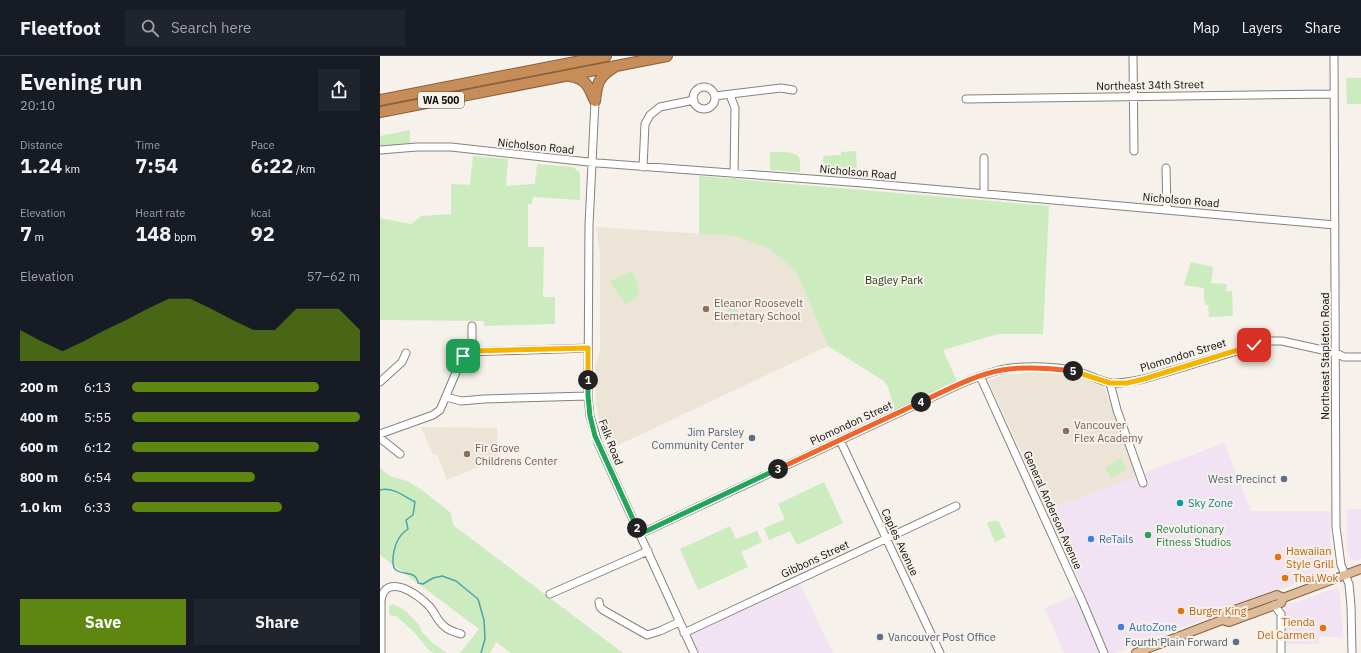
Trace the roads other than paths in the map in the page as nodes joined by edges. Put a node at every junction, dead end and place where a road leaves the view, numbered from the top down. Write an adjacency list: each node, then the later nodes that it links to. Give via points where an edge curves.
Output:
1 (589, 56): 6 (highway)
2 (606, 56): 6 (highway, WA 500)
3 (667, 56): 7 (highway, WA 500)
4 (1133, 56): 13 (street)
5 (1334, 56): 10 (street, Northeast Stapleton Road)
6 (580, 61): 15 (highway, WA 500)
7 (620, 65): 8 (highway, WA 500); 17 (highway, via 601,77 597,84)
8 (568, 76): 17 (highway, via 584,81); 18 (highway, WA 500)
9 (793, 90): 11 (street, via 781,88)
10 (1334, 94): 13 (street, Northeast 34th Street); 28 (street, Northeast Stapleton Road)
11 (730, 95): 12 (street); 25 (street, via 735,108)
12 (715, 96): 16 (street, via 713,105 705,109 697,106); 16 (street, via 712,90 703,87 695,92)
13 (1134, 97): 14 (street, Northeast 34th Street); 20 (street)
14 (966, 99)
15 (380, 100)
16 (694, 100): 23 (street, via 660,107 650,115 645,124)
17 (595, 101): 22 (street, Falk Road)
18 (380, 112)
19 (380, 150): 22 (street, Nicholson Road, via 451,147)
20 (1134, 151)
21 (984, 158): 26 (street)
22 (591, 162): 23 (street, Nicholson Road); 30 (street, Falk Road)
23 (643, 167): 25 (street, Nicholson Road)
24 (1166, 168): 27 (street)
25 (734, 174): 26 (street, Nicholson Road)
26 (984, 194): 27 (street, Nicholson Road)
27 (1167, 210): 28 (street, Nicholson Road)
28 (1335, 225): 32 (street, Northeast Stapleton Road)
29 (472, 326): 31 (street)
30 (588, 348): 31 (street); 39 (street, Falk Road)
31 (472, 351): 38 (street, via 463,356)
32 (1336, 353): 34 (street, Plomondon Street, via 1344,357); 37 (street, Plomondon Street, via 1282,341 1270,341 1144,379); 50 (street, Northeast Stapleton Road, via 1336,527 1341,565)
33 (406, 354): 36 (street, via 402,362)
34 (1361, 357)
35 (980, 376): 37 (street, Plomondon Street, via 1001,370 1039,367 1076,371); 42 (street, Plomondon Street); 62 (street, General Anderson Avenue)
36 (380, 382)
37 (1110, 383): 44 (street, via 1117,410)
38 (446, 396): 39 (street, via 461,401); 40 (street, via 440,410 433,415)
39 (588, 396): 46 (street, Falk Road, via 595,436)
40 (380, 434)
41 (380, 438): 43 (street)
42 (840, 440): 46 (street, Plomondon Street); 47 (street, Caples Avenue)
43 (400, 454)
44 (1144, 483)
45 (956, 506): 47 (street, Gibbons Street)
46 (640, 534): 48 (street, Falk Road)
47 (886, 538): 57 (street, Gibbons Street); 61 (street, Caples Avenue)
48 (648, 551): 51 (street); 56 (street, Falk Road)
49 (1361, 569): 50 (main road)
50 (1345, 575): 52 (main road); 65 (street, Northeast Stapleton Road, via 1349,584 1351,606)
51 (550, 594)
52 (1283, 598): 54 (main road, via 1281,603); 55 (main road, via 1277,595 1226,613)
53 (599, 602): 56 (street, via 603,610 647,635)
54 (1274, 605): 55 (main road, via 1230,622); 64 (street, via 1281,614)
55 (1222, 620): 63 (main road)
56 (679, 622): 57 (street, Falk Road)
57 (684, 633): 60 (street, Falk Road)
58 (461, 634): 59 (street, via 452,632 444,626 431,607 421,598 405,589 392,586 382,592)
59 (381, 653)
60 (694, 653)
61 (940, 653)
62 (1104, 653)
63 (1136, 653)
64 (1280, 653)
65 (1352, 653)

